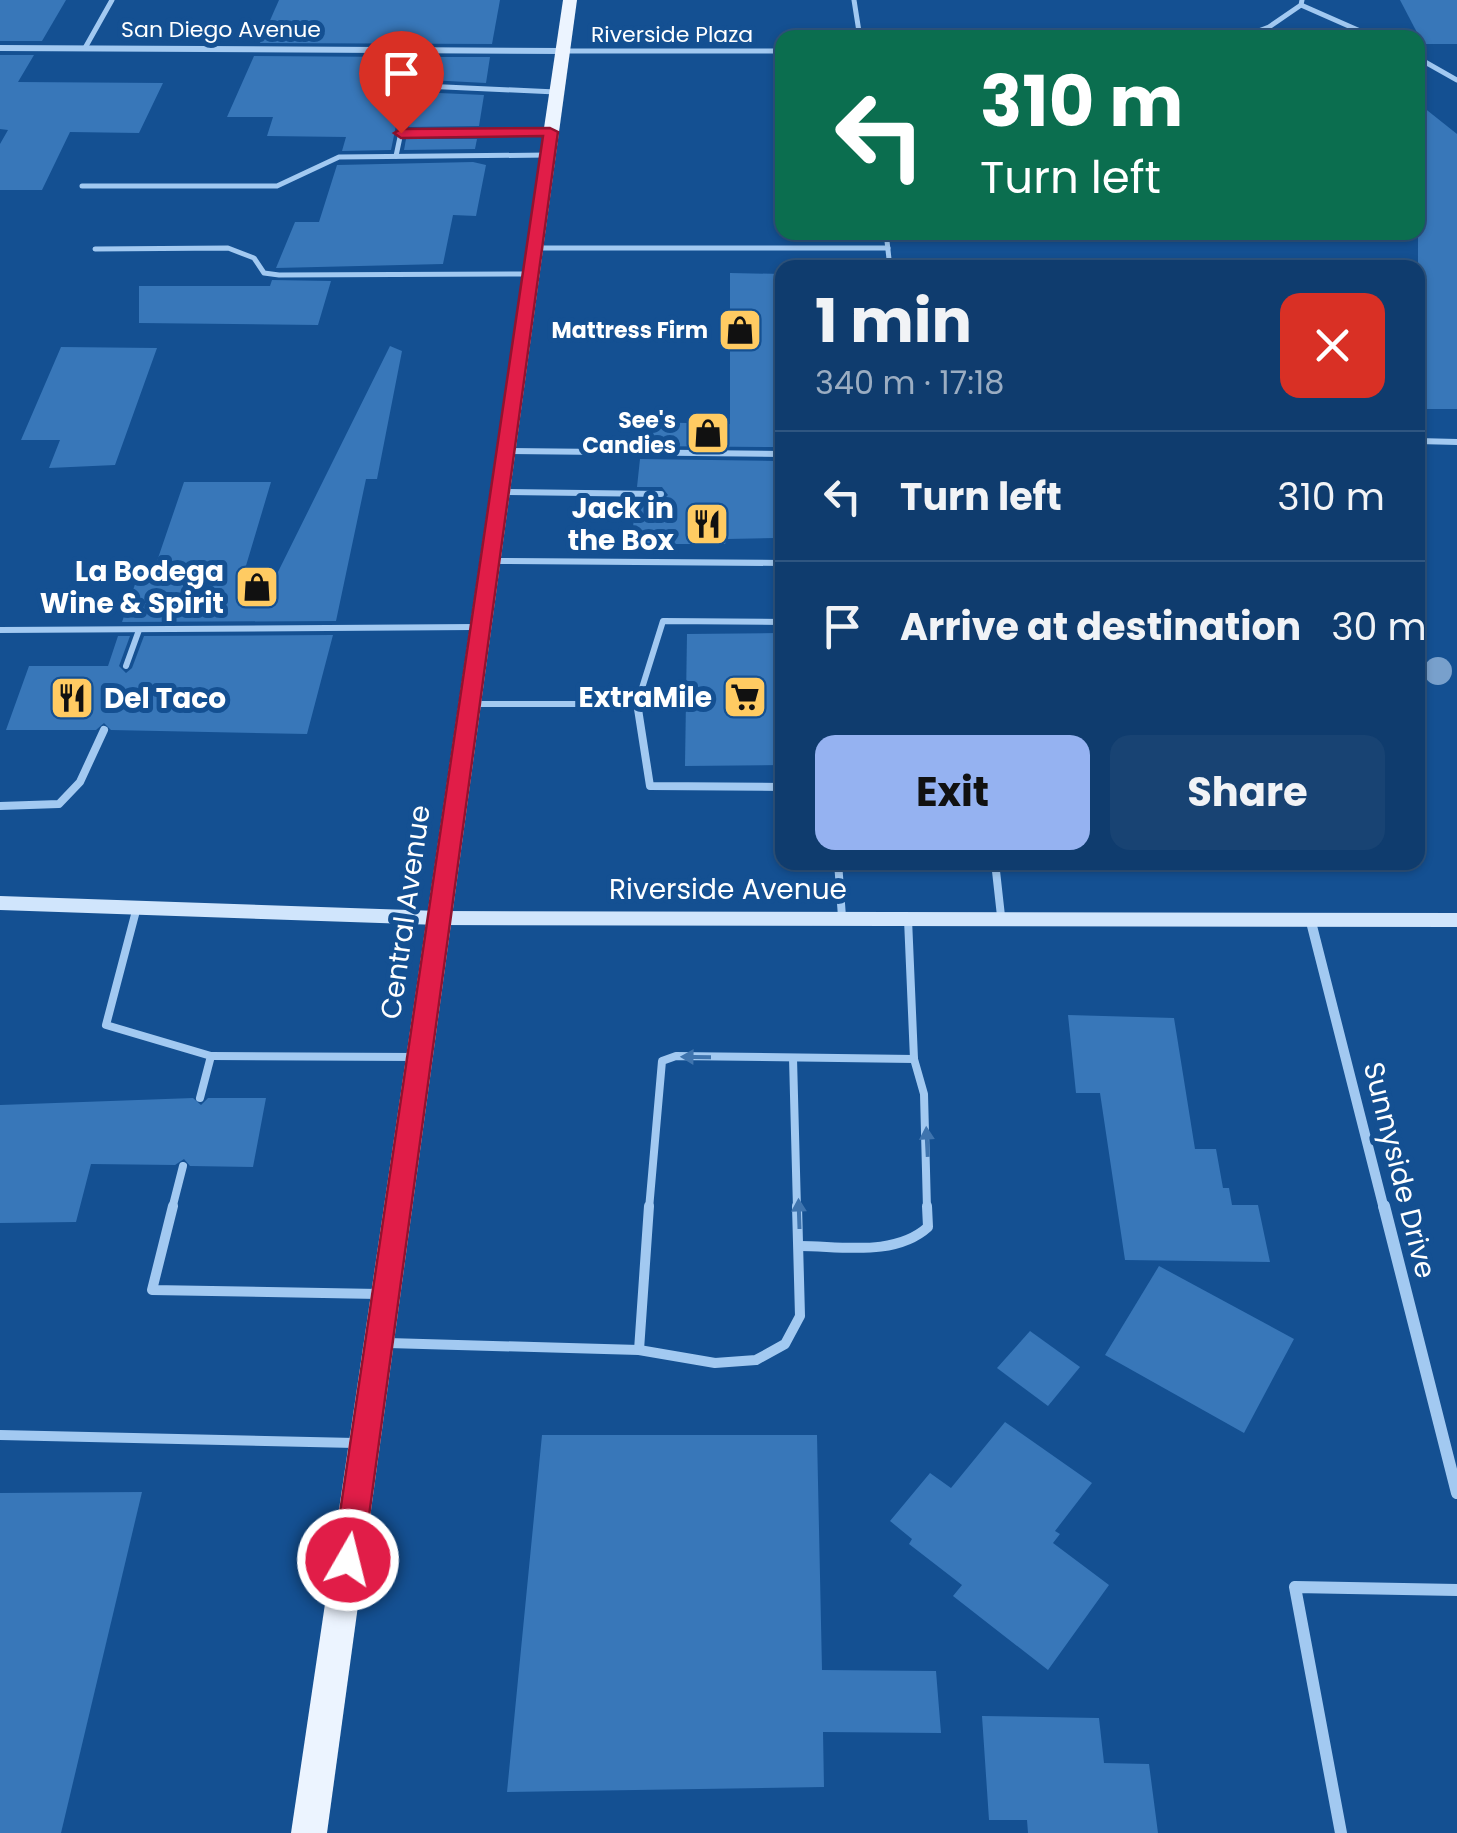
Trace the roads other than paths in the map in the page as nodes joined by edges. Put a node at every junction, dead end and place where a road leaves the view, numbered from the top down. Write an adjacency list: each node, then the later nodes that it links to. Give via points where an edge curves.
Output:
1 (112, 0): 9 (lane)
2 (570, 0): 11 (main road, Central Avenue)
3 (854, 0): 5 (lane)
4 (1302, 3): 6 (lane); 7 (lane)
5 (859, 30)
6 (1261, 30)
7 (1359, 30)
8 (0, 48): 9 (street, San Diego Avenue)
9 (86, 48): 10 (street, San Diego Avenue)
10 (407, 50): 11 (street, San Diego Avenue); 15 (lane, via 402,85)
11 (562, 51): 12 (lane, Riverside Plaza); 16 (main road, Central Avenue)
12 (775, 51)
13 (1425, 62): 14 (lane)
14 (1457, 80)
15 (411, 85): 16 (lane); 18 (lane)
16 (556, 92): 17 (main road, Central Avenue)
17 (550, 132): 18 (lane); 20 (main road, Central Avenue)
18 (401, 133): 19 (lane)
19 (396, 156): 20 (lane); 21 (lane, via 332,158 276,186)
20 (548, 156): 24 (main road, Central Avenue)
21 (82, 186)
22 (887, 240): 25 (lane)
23 (95, 248): 27 (lane, via 228,248 279,275)
24 (534, 248): 25 (lane); 27 (main road, Central Avenue)
25 (888, 248): 26 (lane)
26 (889, 260)
27 (531, 274): 30 (main road, Central Avenue)
28 (1425, 441): 29 (lane)
29 (1457, 442)
30 (505, 451): 31 (lane); 32 (main road, Central Avenue)
31 (775, 454)
32 (499, 492): 33 (lane); 34 (main road, Central Avenue)
33 (661, 494)
34 (489, 562): 35 (lane); 37 (main road, Central Avenue)
35 (775, 562)
36 (775, 622): 42 (lane, via 663,621)
37 (480, 627): 39 (lane); 41 (main road, Central Avenue)
38 (0, 630): 39 (lane)
39 (140, 630): 40 (lane)
40 (126, 666)
41 (469, 704): 42 (lane); 53 (main road, Central Avenue)
42 (637, 704): 44 (lane, via 650,786)
43 (104, 730): 45 (lane, via 80,782 58,804)
44 (775, 787)
45 (0, 806)
46 (839, 870): 50 (lane)
47 (996, 870): 52 (lane)
48 (0, 903): 49 (main road, Riverside Avenue)
49 (137, 907): 53 (main road, Riverside Avenue); 56 (lane, via 106,1026)
50 (842, 916): 51 (main road, Riverside Avenue); 53 (main road, Riverside Avenue)
51 (908, 916): 52 (main road, Riverside Avenue); 59 (lane)
52 (1001, 916): 54 (main road, Riverside Avenue)
53 (439, 918): 57 (main road, Central Avenue)
54 (1310, 918): 55 (main road, Riverside Avenue); 68 (street, Sunnyside Drive)
55 (1457, 920)
56 (211, 1056): 57 (lane); 60 (lane)
57 (420, 1058): 63 (main road, Central Avenue)
58 (794, 1058): 59 (lane); 62 (lane, one-way to 58); 65 (lane, one-way to 65, via 676,1056 662,1062)
59 (914, 1059): 62 (lane, one-way to 59, via 897,1245 920,1238 928,1227 924,1094)
60 (200, 1098)
61 (183, 1166): 63 (lane, via 152,1290)
62 (800, 1246): 65 (lane, via 800,1316 786,1344 752,1362 670,1360)
63 (386, 1294): 64 (main road, Central Avenue)
64 (379, 1342): 65 (lane); 67 (main road, Central Avenue)
65 (640, 1350)
66 (0, 1434): 67 (lane)
67 (364, 1444): 70 (main road, Central Avenue)
68 (1457, 1493)
69 (1457, 1590): 71 (street, via 1295,1587)
70 (309, 1833)
71 (1341, 1833)

